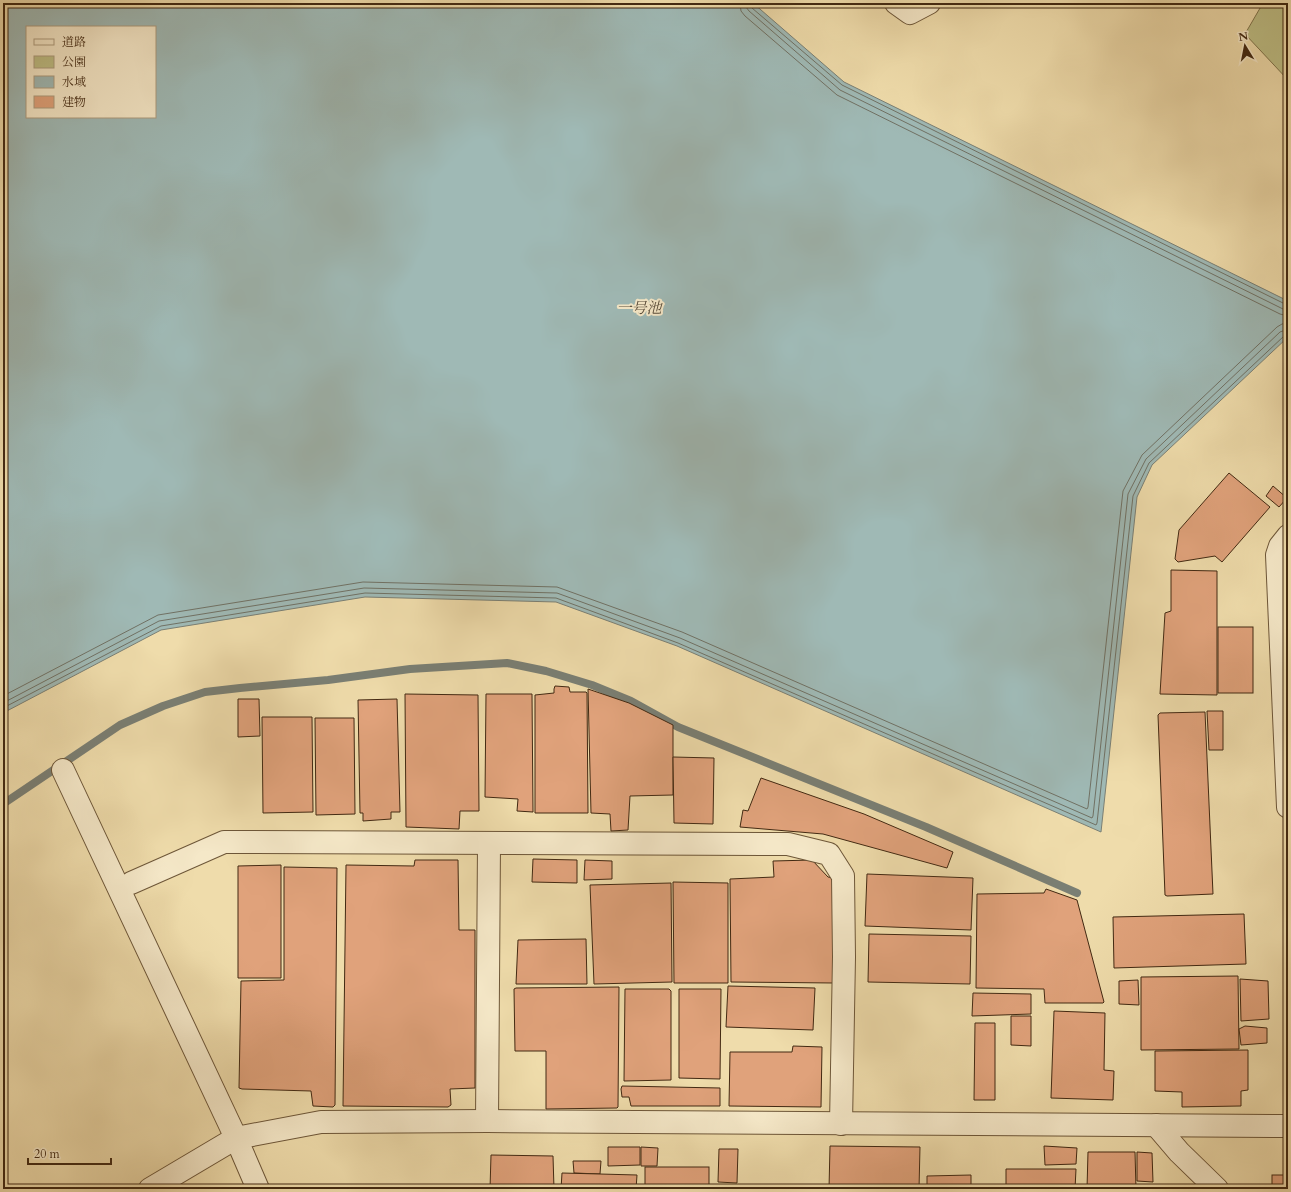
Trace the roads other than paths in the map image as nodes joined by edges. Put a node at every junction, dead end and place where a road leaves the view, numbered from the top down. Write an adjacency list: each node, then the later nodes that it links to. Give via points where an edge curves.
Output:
1 (896, 3): 2 (street, via 910,12)
2 (929, 3)
3 (1288, 536): 5 (street, via 1277,555)
4 (63, 770): 12 (street)
5 (1288, 807)
6 (489, 844): 7 (street, via 224,842); 8 (street); 9 (street, via 788,844 829,854 843,876)
7 (131, 883)
8 (487, 1121): 9 (street); 12 (street, via 321,1122)
9 (841, 1124): 10 (street)
10 (1156, 1125): 11 (street); 15 (street)
11 (1288, 1126)
12 (236, 1138): 13 (street); 14 (street)
13 (150, 1189)
14 (258, 1189)
15 (1217, 1189)

